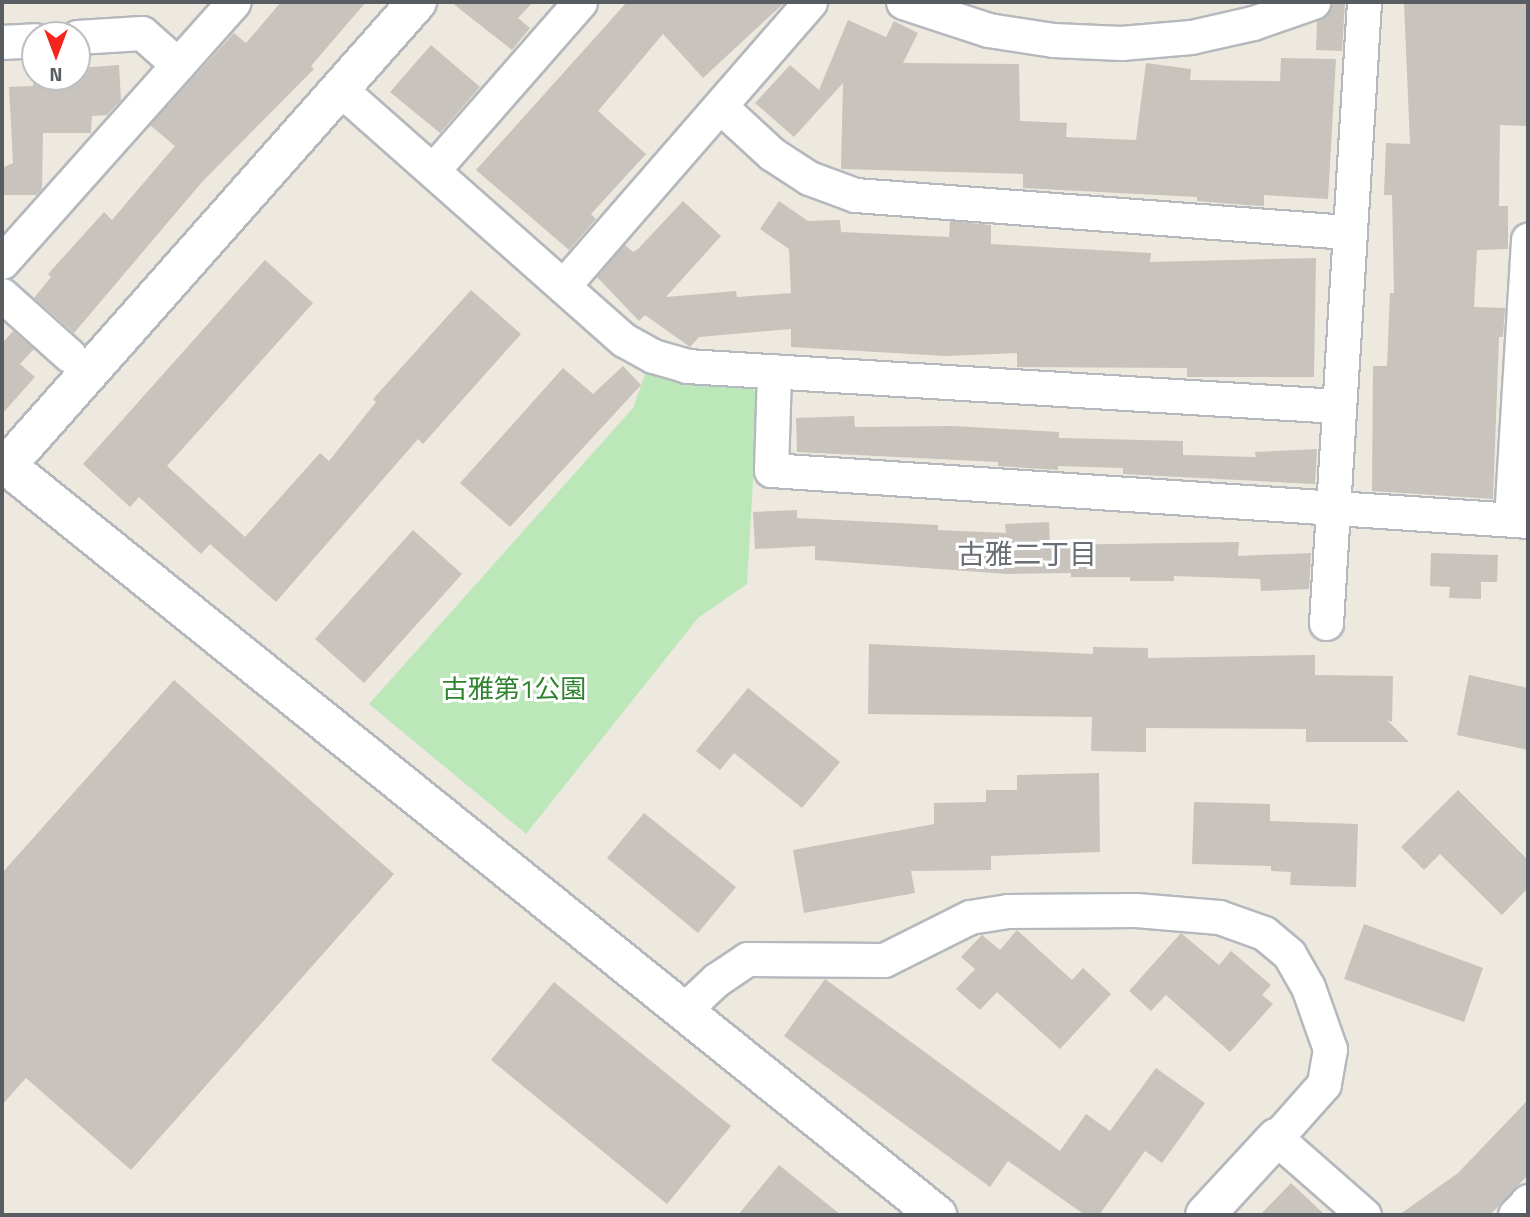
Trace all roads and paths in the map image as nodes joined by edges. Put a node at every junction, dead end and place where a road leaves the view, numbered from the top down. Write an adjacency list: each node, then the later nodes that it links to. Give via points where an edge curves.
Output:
1 (234, 2): 11 (street)
2 (417, 2): 12 (street)
3 (580, 2): 14 (street)
4 (810, 2): 13 (street)
5 (903, 2): 6 (street, via 988,30 1053,40 1121,43 1191,37 1253,23)
6 (1313, 2)
7 (1364, 2): 15 (street)
8 (91, 36): 11 (street, via 142,33)
9 (21, 41): 10 (street)
10 (2, 43)
11 (178, 65): 17 (street)
12 (340, 89): 14 (street); 23 (street)
13 (722, 108): 15 (street, via 772,154 808,178 855,195); 18 (street)
14 (432, 170): 18 (street)
15 (1348, 232): 22 (street)
16 (1528, 240): 25 (street)
17 (2, 262)
18 (564, 285): 21 (street, via 624,340 653,356 687,366)
19 (2, 295): 20 (street)
20 (69, 355)
21 (774, 370): 22 (street); 24 (street, via 771,470)
22 (1337, 406): 24 (street)
23 (4, 464): 27 (street)
24 (1331, 509): 25 (street); 26 (street)
25 (1520, 520)
26 (1326, 623)
27 (682, 1012): 28 (street, via 747,959 884,960 970,917 1008,911 1136,910 1219,917 1264,933 1289,954 1323,1020 1330,1049 1324,1084); 29 (street)
28 (1276, 1138): 30 (street); 31 (street)
29 (937, 1215)
30 (1205, 1215)
31 (1364, 1215)

